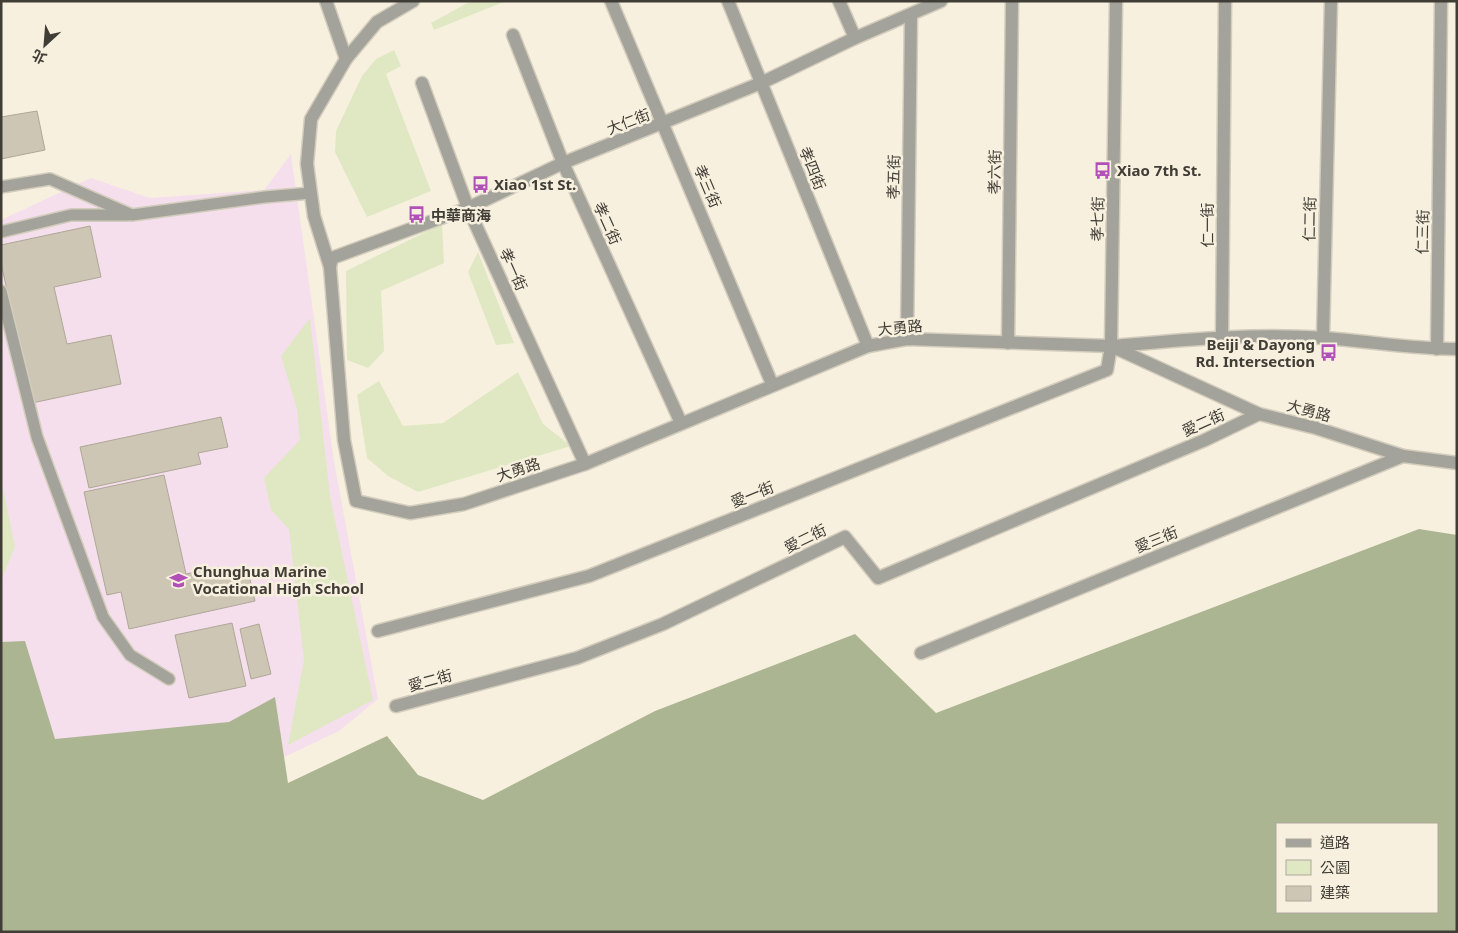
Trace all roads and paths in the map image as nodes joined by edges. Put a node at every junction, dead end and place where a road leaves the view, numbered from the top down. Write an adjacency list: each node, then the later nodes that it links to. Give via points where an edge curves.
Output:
1 (326, 1): 15 (street)
2 (413, 1): 15 (street, via 377,22)
3 (611, 1): 18 (street, 孝三街)
4 (728, 1): 17 (street, 孝四街)
5 (840, 1): 14 (street)
6 (941, 1): 12 (street, 大仁街)
7 (1012, 1): 30 (street, 孝六街)
8 (1116, 1): 32 (street, 孝七街)
9 (1225, 1): 27 (street, 仁一街)
10 (1331, 1): 28 (street, 仁二街)
11 (1440, 1): 33 (street, 仁三街)
12 (911, 15): 14 (street, 大仁街); 29 (street, 孝五街)
13 (513, 35): 19 (street, 孝二街)
14 (855, 38): 17 (street, 大仁街)
15 (346, 59): 21 (street, via 311,119 307,164)
16 (422, 83): 22 (street, 孝一街)
17 (761, 83): 18 (street, 大仁街); 31 (street, 孝四街)
18 (664, 124): 19 (street, 大仁街); 35 (street, 孝三街)
19 (563, 163): 22 (street, 大仁街); 37 (street, 孝二街)
20 (1, 187): 23 (lane, via 50,179)
21 (311, 194): 23 (lane); 25 (street, via 314,216)
22 (468, 208): 25 (street, 大仁街, via 332,258); 40 (street, 孝一街)
23 (132, 215): 24 (lane, via 70,216)
24 (1, 232)
25 (330, 267): 40 (street, 大勇路, via 344,440 356,501 410,513 464,504)
26 (1, 291): 43 (lane, via 37,437 103,617 130,655)
27 (1222, 337): 28 (street); 32 (street)
28 (1323, 338): 33 (street)
29 (907, 339): 30 (street, 大勇路); 31 (street, 大勇路)
30 (1008, 344): 32 (street, 大勇路)
31 (868, 346): 35 (street, 大勇路)
32 (1111, 346): 36 (street, 大勇路); 41 (street, 愛一街, via 1107,370 589,576)
33 (1437, 349): 34 (street)
34 (1457, 349)
35 (772, 384): 37 (street, 大勇路)
36 (1259, 414): 38 (street, 大勇路, via 1316,428); 44 (street, 愛二街, via 1205,440 878,578 845,537 664,624 577,658)
37 (681, 423): 40 (street, 大勇路)
38 (1403, 456): 39 (street, 大勇路); 42 (street, 愛三街)
39 (1457, 463)
40 (585, 464)
41 (378, 631)
42 (921, 652)
43 (169, 679)
44 (396, 706)

